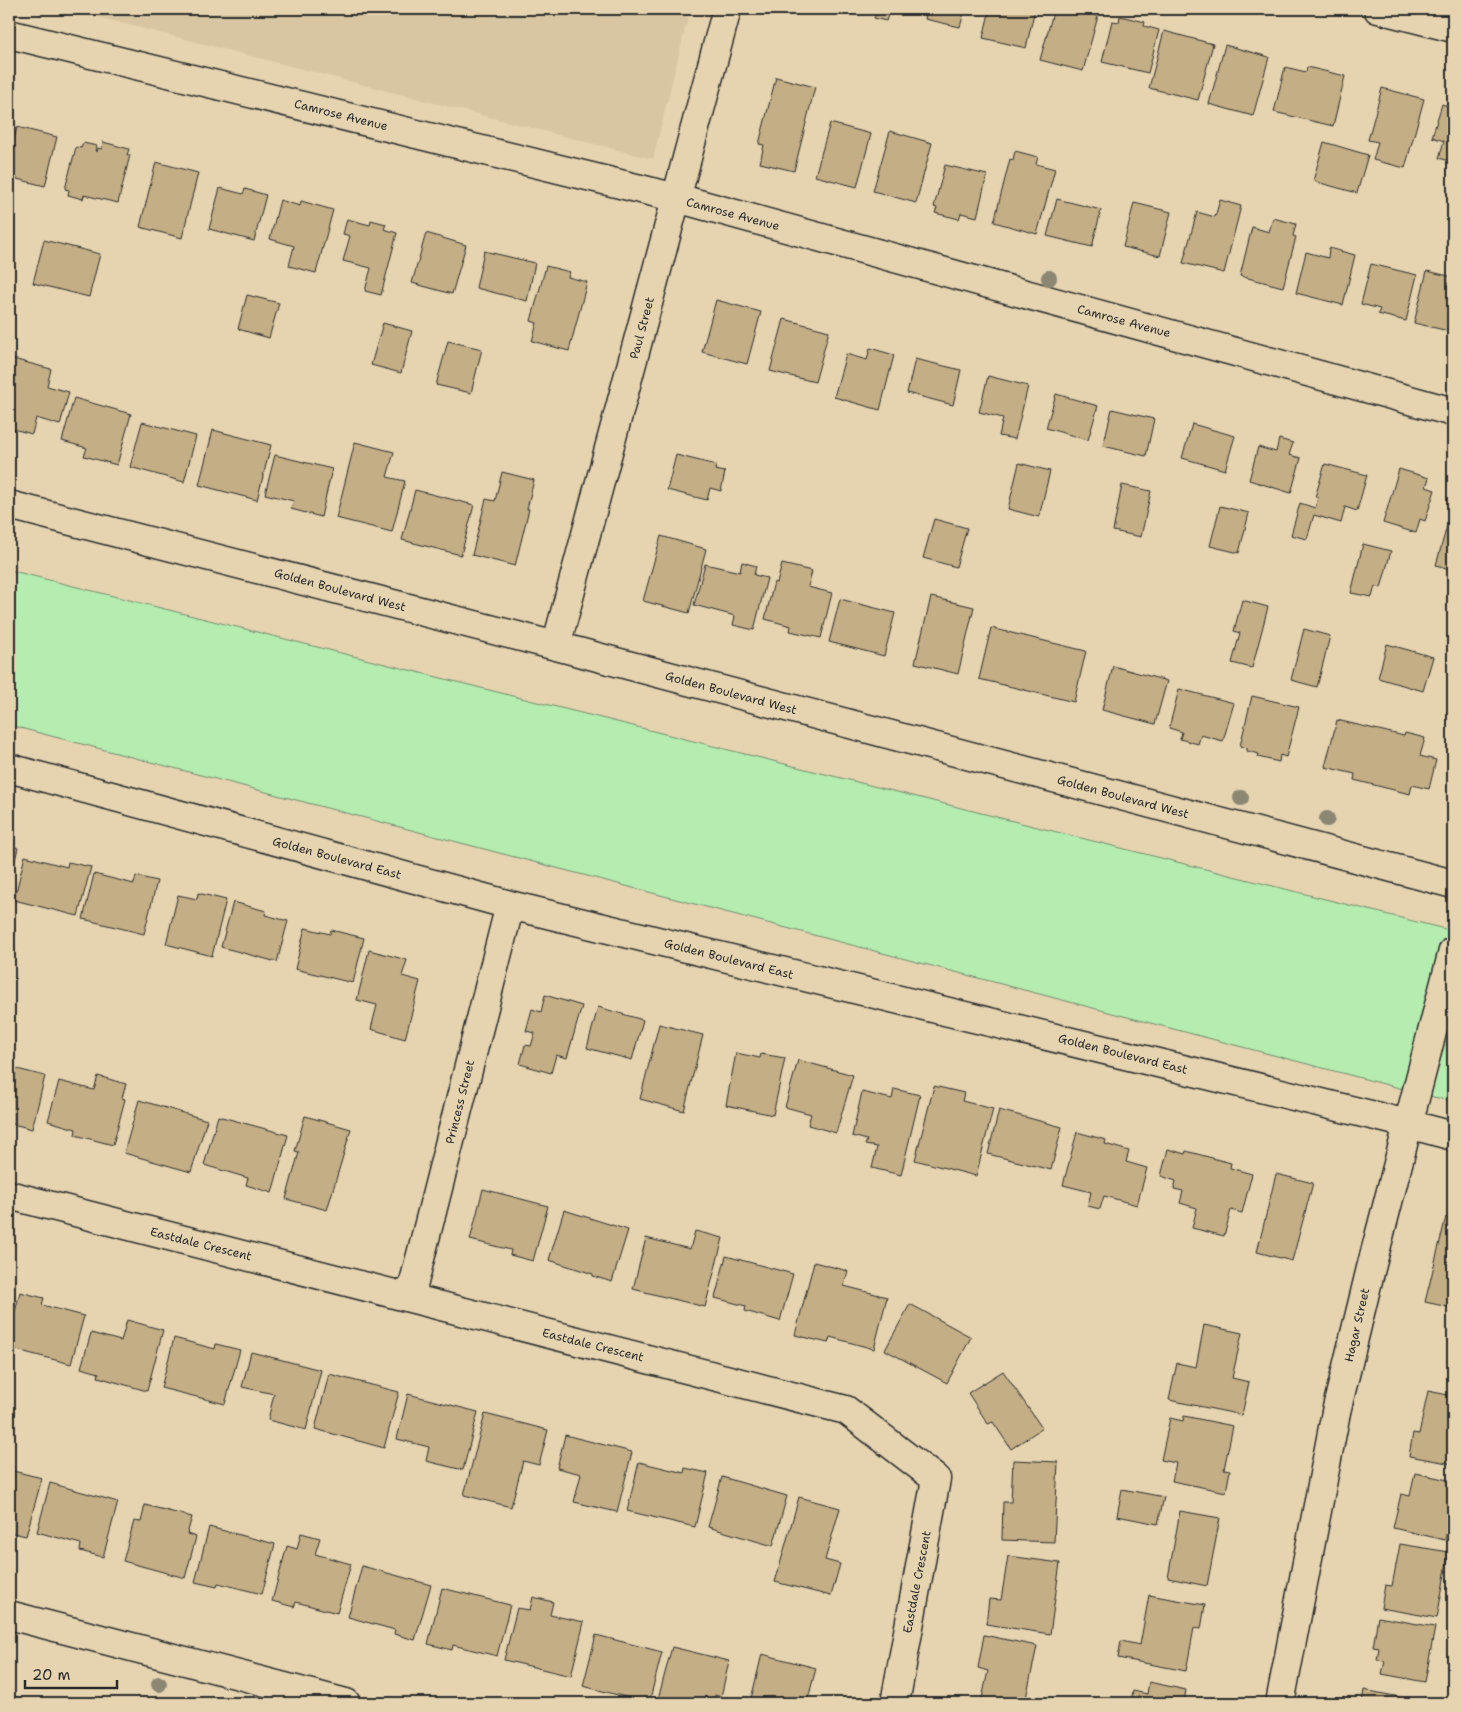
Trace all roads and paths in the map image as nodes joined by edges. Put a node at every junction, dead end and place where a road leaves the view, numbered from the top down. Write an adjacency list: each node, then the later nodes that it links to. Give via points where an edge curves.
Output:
1 (727, 9): 5 (street, Paul Street)
2 (1378, 9): 3 (street)
3 (1453, 28)
4 (9, 34): 5 (street, Camrose Avenue)
5 (677, 198): 6 (street, Camrose Avenue); 8 (street, Paul Street)
6 (1453, 412)
7 (9, 505): 8 (street, Golden Boulevard West)
8 (556, 646): 10 (street, Golden Boulevard West)
9 (9, 768): 11 (street, Golden Boulevard East)
10 (1453, 884)
11 (510, 906): 13 (street, Golden Boulevard East); 16 (street, Princess Street)
12 (1453, 951): 13 (street, Hagar Street)
13 (1408, 1124): 14 (street, Golden Boulevard East); 20 (street, Hagar Street, via 1336,1412)
14 (1453, 1136)
15 (9, 1195): 16 (street, Eastdale Crescent)
16 (410, 1298): 19 (street, Eastdale Crescent, via 846,1410 936,1480)
17 (9, 1615): 18 (street)
18 (346, 1703)
19 (895, 1703)
20 (1280, 1703)

